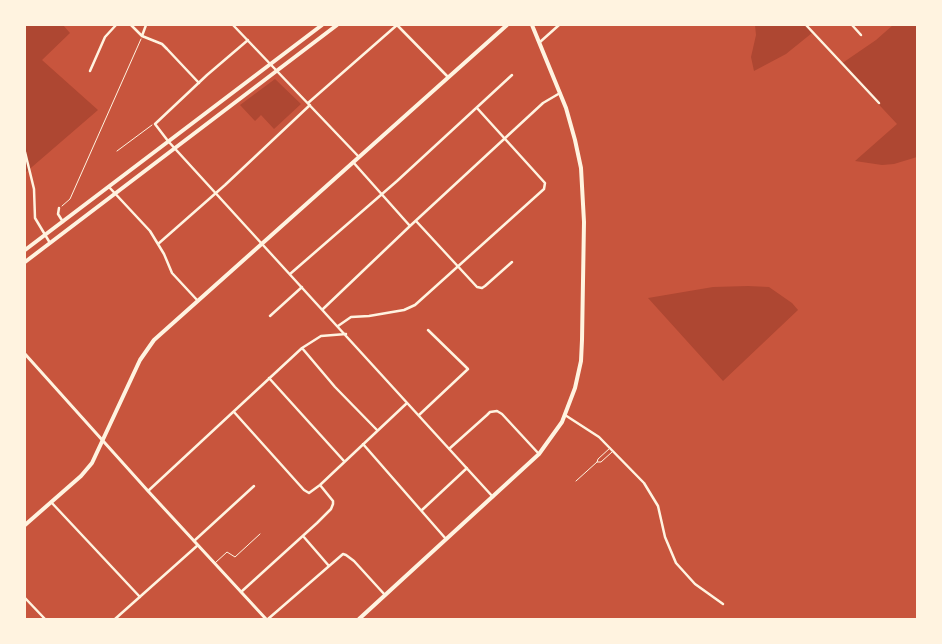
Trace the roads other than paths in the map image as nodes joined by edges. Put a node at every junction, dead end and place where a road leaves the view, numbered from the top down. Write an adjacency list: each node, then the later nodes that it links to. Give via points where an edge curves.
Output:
1 (116, 25): 19 (street, via 104,37)
2 (131, 25): 14 (street)
3 (146, 25): 14 (street)
4 (233, 25): 15 (street)
5 (322, 25): 17 (main road)
6 (337, 25): 18 (main road)
7 (397, 25): 21 (street); 24 (street)
8 (507, 25): 21 (main road)
9 (532, 25): 16 (main road)
10 (559, 25): 16 (street)
11 (806, 25): 25 (street)
12 (852, 25): 13 (street)
13 (861, 35)
14 (142, 36): 22 (street, via 162,44)
15 (248, 40): 17 (street); 22 (street)
16 (540, 42): 23 (main road)
17 (272, 64): 18 (street); 28 (main road)
18 (278, 70): 24 (street); 29 (main road)
19 (90, 71)
20 (512, 75): 26 (street)
21 (448, 77): 31 (main road)
22 (199, 82): 28 (street, via 155,124)
23 (561, 93): 27 (street, via 544,103); 63 (main road, via 579,157 584,222 581,361 576,388)
24 (309, 104): 31 (street); 34 (street)
25 (879, 104)
26 (477, 108): 27 (street); 36 (street)
27 (505, 139): 38 (street); 48 (street, via 545,185 544,189)
28 (168, 141): 29 (street); 33 (main road)
29 (175, 148): 34 (street); 35 (main road)
30 (25, 152): 41 (street, via 34,189 34,218)
31 (359, 157): 32 (main road)
32 (353, 162): 36 (street); 43 (main road)
33 (109, 186): 35 (street); 39 (main road)
34 (216, 193): 43 (street); 44 (street)
35 (115, 194): 42 (main road); 44 (street)
36 (382, 194): 40 (street); 49 (street)
37 (59, 208): 39 (street)
38 (416, 221): 40 (street); 48 (street)
39 (62, 222): 41 (main road)
40 (410, 226): 52 (street)
41 (44, 236): 42 (street); 45 (main road)
42 (50, 243): 46 (main road)
43 (262, 243): 49 (street); 51 (main road)
44 (158, 244): 51 (street, via 172,273)
45 (25, 250)
46 (25, 262)
47 (512, 262): 48 (street, via 482,288 477,287)
48 (457, 266): 54 (street, via 415,305 404,310 352,317)
49 (290, 274): 50 (street)
50 (302, 287): 52 (street); 53 (street)
51 (198, 301): 65 (main road, via 146,349)
52 (323, 309): 54 (street)
53 (270, 316)
54 (338, 326): 56 (street)
55 (428, 330): 62 (street, via 468,369)
56 (346, 334): 57 (street, via 321,336); 60 (street)
57 (302, 348): 59 (street); 64 (street, via 334,387)
58 (25, 354): 65 (street)
59 (269, 378): 61 (street); 71 (street)
60 (407, 402): 62 (street); 64 (street)
61 (234, 412): 75 (street, via 304,490 311,492); 77 (street)
62 (418, 415): 68 (street)
63 (565, 415): 67 (street); 70 (main road)
64 (377, 430): 66 (street)
65 (103, 441): 77 (street); 79 (main road, via 87,469)
66 (362, 444): 71 (street); 80 (street)
67 (610, 447): 69 (street); 72 (lane)
68 (450, 449): 70 (street, via 490,412 497,411); 73 (street)
69 (614, 451): 72 (lane); 93 (street, via 655,499 665,537 676,562 695,584)
70 (538, 454): 78 (main road)
71 (344, 462): 75 (street)
72 (598, 462): 74 (lane)
73 (466, 468): 78 (street); 80 (street)
74 (576, 481)
75 (320, 485): 83 (street, via 333,500 333,505)
76 (254, 486): 85 (street)
77 (148, 491): 85 (street)
78 (493, 497): 84 (main road)
79 (51, 502): 81 (main road); 91 (street)
80 (422, 510): 84 (street)
81 (25, 525)
82 (260, 534): 87 (lane, via 235,557 227,552)
83 (303, 536): 88 (street); 89 (street)
84 (446, 538): 90 (main road)
85 (194, 541): 86 (street)
86 (198, 546): 87 (street); 91 (street)
87 (215, 563): 89 (street)
88 (329, 566): 90 (street, via 346,554); 96 (street)
89 (241, 592): 96 (street)
90 (385, 595): 97 (main road)
91 (140, 597): 95 (street)
92 (25, 598): 94 (street)
93 (723, 604)
94 (44, 619)
95 (115, 619)
96 (267, 619)
97 (358, 619)

